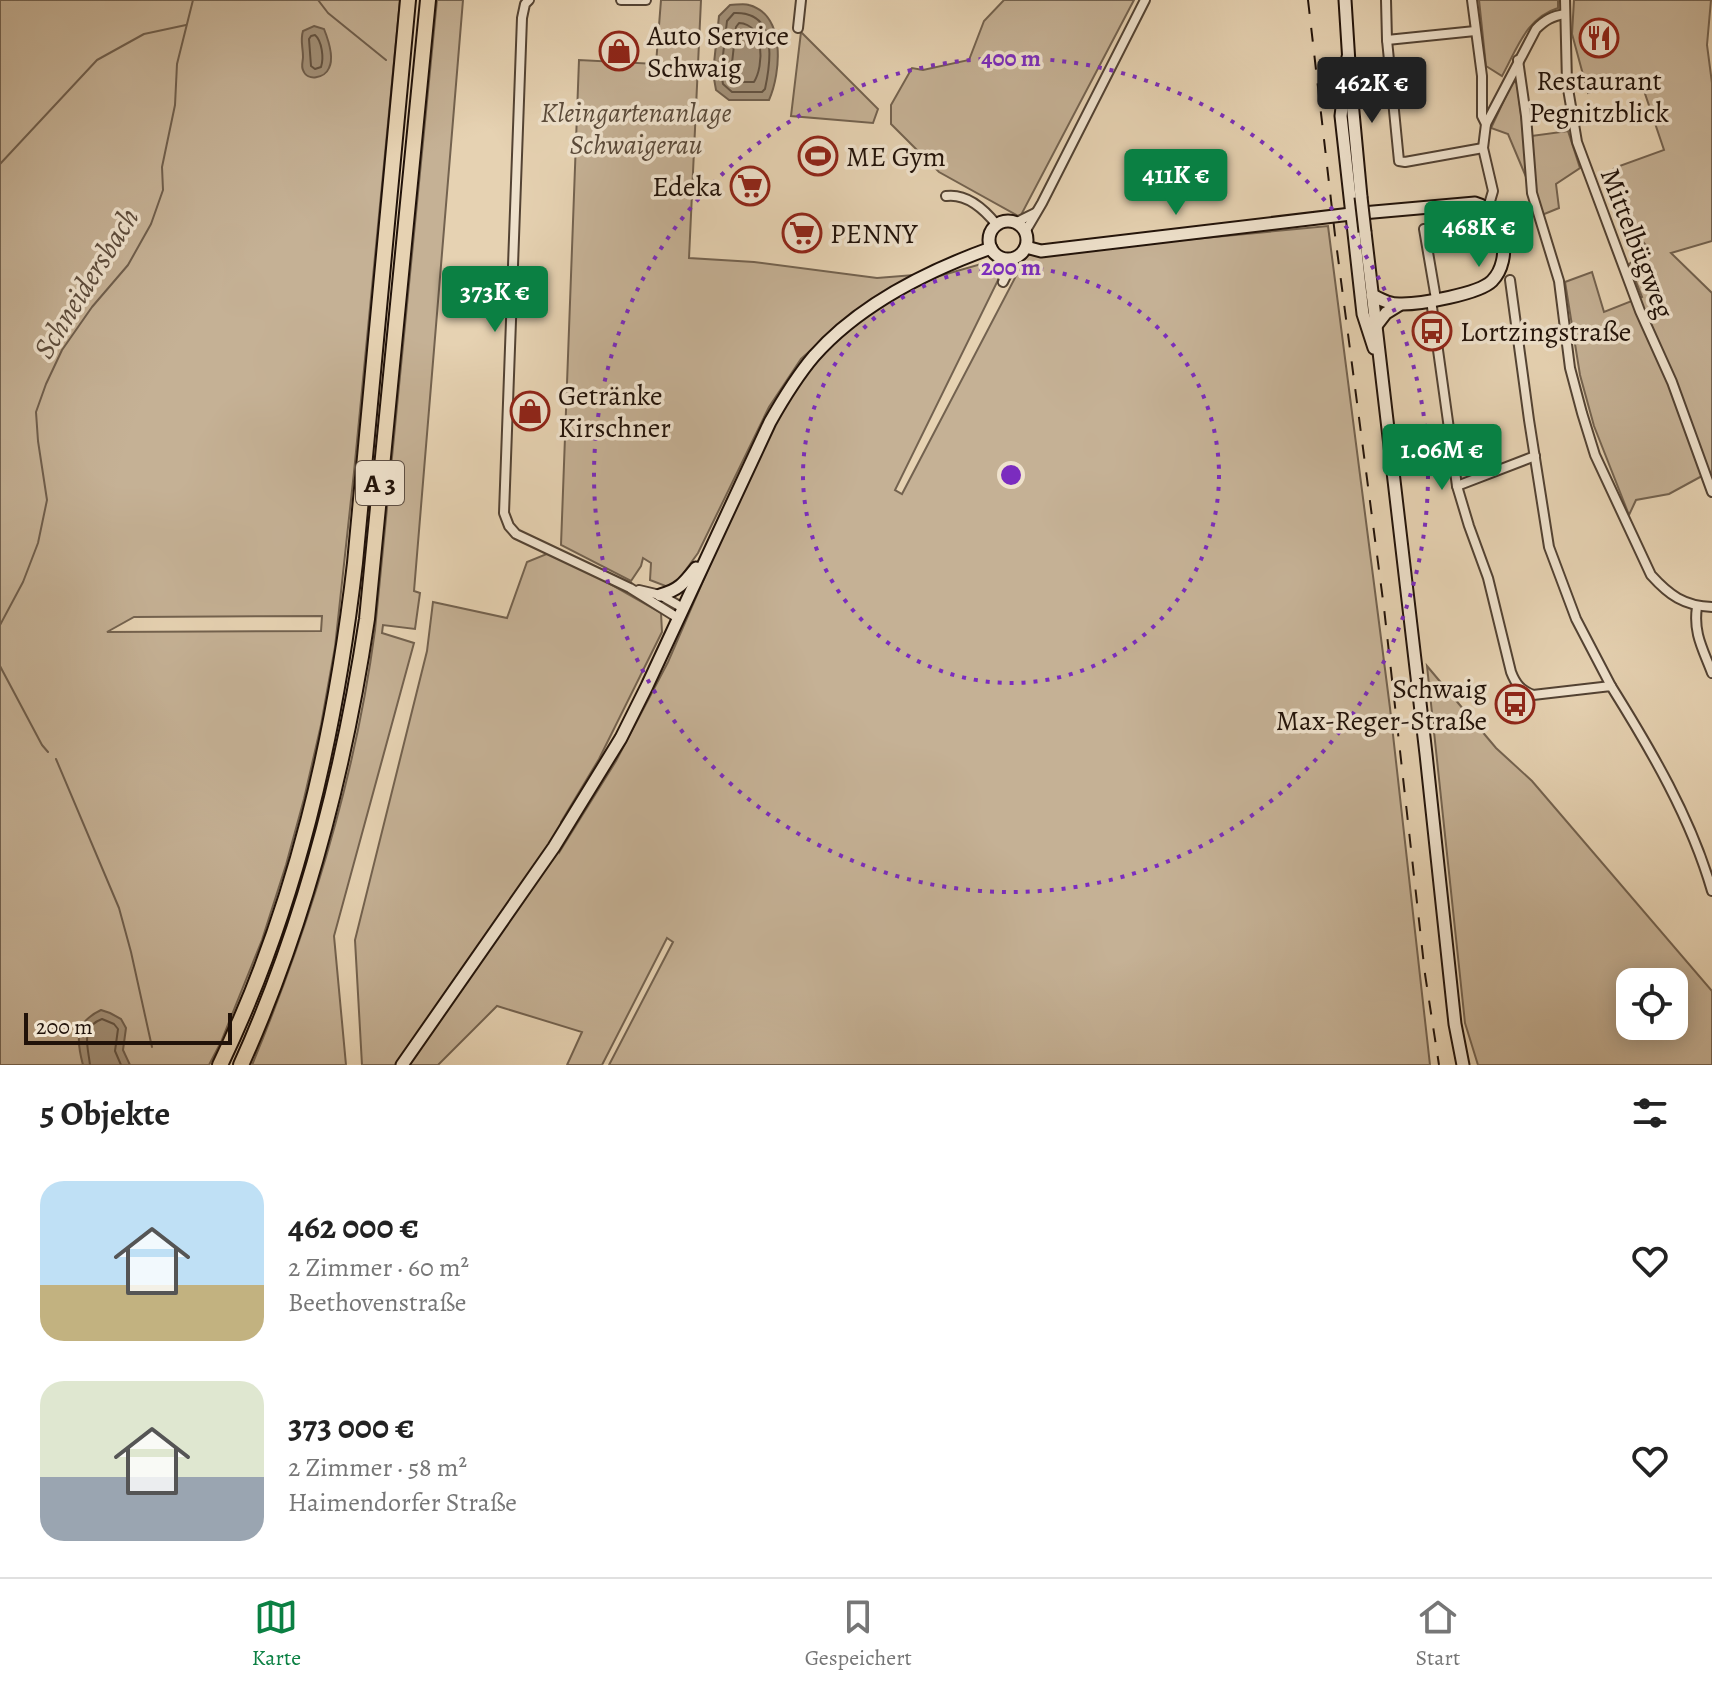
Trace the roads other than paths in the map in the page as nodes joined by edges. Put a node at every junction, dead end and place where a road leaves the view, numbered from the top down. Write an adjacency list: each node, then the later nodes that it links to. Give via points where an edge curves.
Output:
1 (408, 0): 49 (highway, A 3, via 355,563 332,718 286,897)
2 (428, 0): 50 (highway, A 3, via 359,673 319,848)
3 (529, 0): 41 (street, via 522,18 504,513 516,534)
4 (621, 0): 5 (street)
5 (646, 0)
6 (801, 0): 13 (street)
7 (1145, 0): 22 (street)
8 (1345, 0): 16 (street)
9 (1386, 0): 15 (street)
10 (1472, 0): 14 (street)
11 (1565, 0): 12 (street, Mittelbügweg)
12 (1565, 14): 17 (street, via 1545,20); 39 (street, Mittelbügweg, via 1567,83 1577,142)
13 (798, 28)
14 (1475, 31): 15 (street); 18 (street)
15 (1387, 40): 19 (street, via 1399,161)
16 (1348, 57): 23 (street, via 1341,116); 32 (street, bridge)
17 (1518, 60): 18 (street); 43 (street, via 1532,193 1559,281 1570,368 1591,444 1651,575 1665,591)
18 (1486, 124): 19 (street)
19 (1483, 148): 21 (street, via 1493,191)
20 (946, 196): 25 (street, via 963,197)
21 (1488, 208): 23 (street, via 1475,203); 33 (street, via 1500,225 1500,269 1486,286)
22 (1035, 212): 24 (street); 27 (street)
23 (1351, 214): 28 (street, via 1041,251); 36 (street, via 1363,314)
24 (1015, 223): 25 (street); 27 (street)
25 (997, 225): 29 (street, via 990,236)
26 (1424, 229): 33 (street)
27 (1025, 232): 28 (street)
28 (1026, 247): 30 (street)
29 (995, 252): 30 (street); 30 (street, via 1003,282); 40 (street, via 958,260 878,302 815,355 770,422)
30 (1015, 258)
31 (1510, 280): 37 (street)
32 (1372, 295): 34 (street); 35 (street)
33 (1434, 300): 34 (street); 38 (street)
34 (1399, 305): 35 (street)
35 (1376, 326): 36 (street)
36 (1381, 372): 52 (street)
37 (1535, 456): 38 (street); 47 (street, via 1549,547 1576,619)
38 (1457, 486): 47 (street, via 1516,685 1533,695)
39 (1712, 492)
40 (707, 555): 42 (street, via 674,592); 45 (street)
41 (630, 588): 42 (street); 45 (street)
42 (660, 595): 45 (street)
43 (1697, 607): 44 (street); 46 (street, via 1697,634)
44 (1712, 607)
45 (680, 613): 51 (street, via 595,783)
46 (1712, 673)
47 (1611, 686): 48 (street, via 1671,790)
48 (1712, 891)
49 (220, 1065)
50 (241, 1065)
51 (402, 1065)
52 (1463, 1065)

